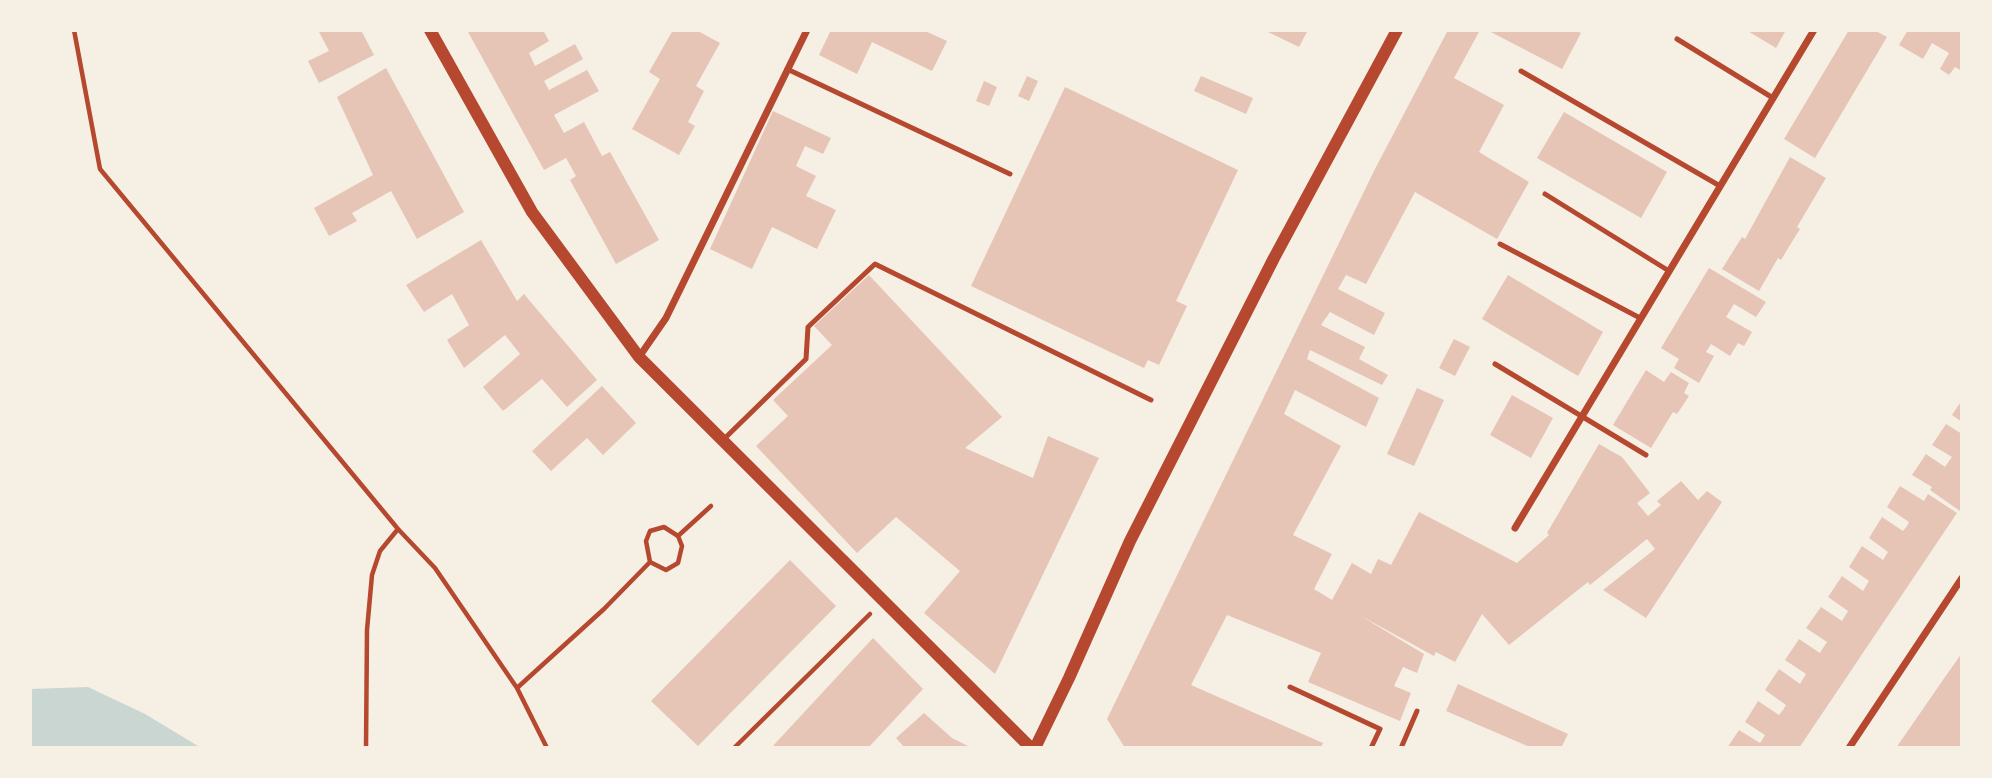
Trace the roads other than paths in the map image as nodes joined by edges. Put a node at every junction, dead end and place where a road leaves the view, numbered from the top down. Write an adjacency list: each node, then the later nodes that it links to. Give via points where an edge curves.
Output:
1 (430, 30): 15 (street, via 532,212)
2 (807, 30): 6 (street)
3 (1814, 30): 8 (street)
4 (1396, 32): 25 (street, via 1130,541)
5 (1676, 39): 8 (lane)
6 (787, 69): 9 (lane); 15 (street, via 666,318)
7 (1521, 71): 10 (lane)
8 (1773, 98): 10 (street)
9 (1010, 174)
10 (1720, 186): 13 (street)
11 (1545, 194): 13 (lane)
12 (1500, 244): 14 (lane)
13 (1669, 271): 14 (street)
14 (1640, 318): 18 (street)
15 (639, 357): 19 (street)
16 (1495, 364): 18 (lane)
17 (1151, 400): 19 (lane, via 875,264 808,327 806,359)
18 (1583, 415): 20 (lane); 21 (street)
19 (723, 440): 25 (street)
20 (1646, 455)
21 (1515, 528)
22 (1962, 578): 28 (street)
23 (1290, 687): 26 (lane, via 1380,729)
24 (1417, 711): 27 (lane)
25 (1033, 748)
26 (1371, 748)
27 (1401, 748)
28 (1849, 748)

